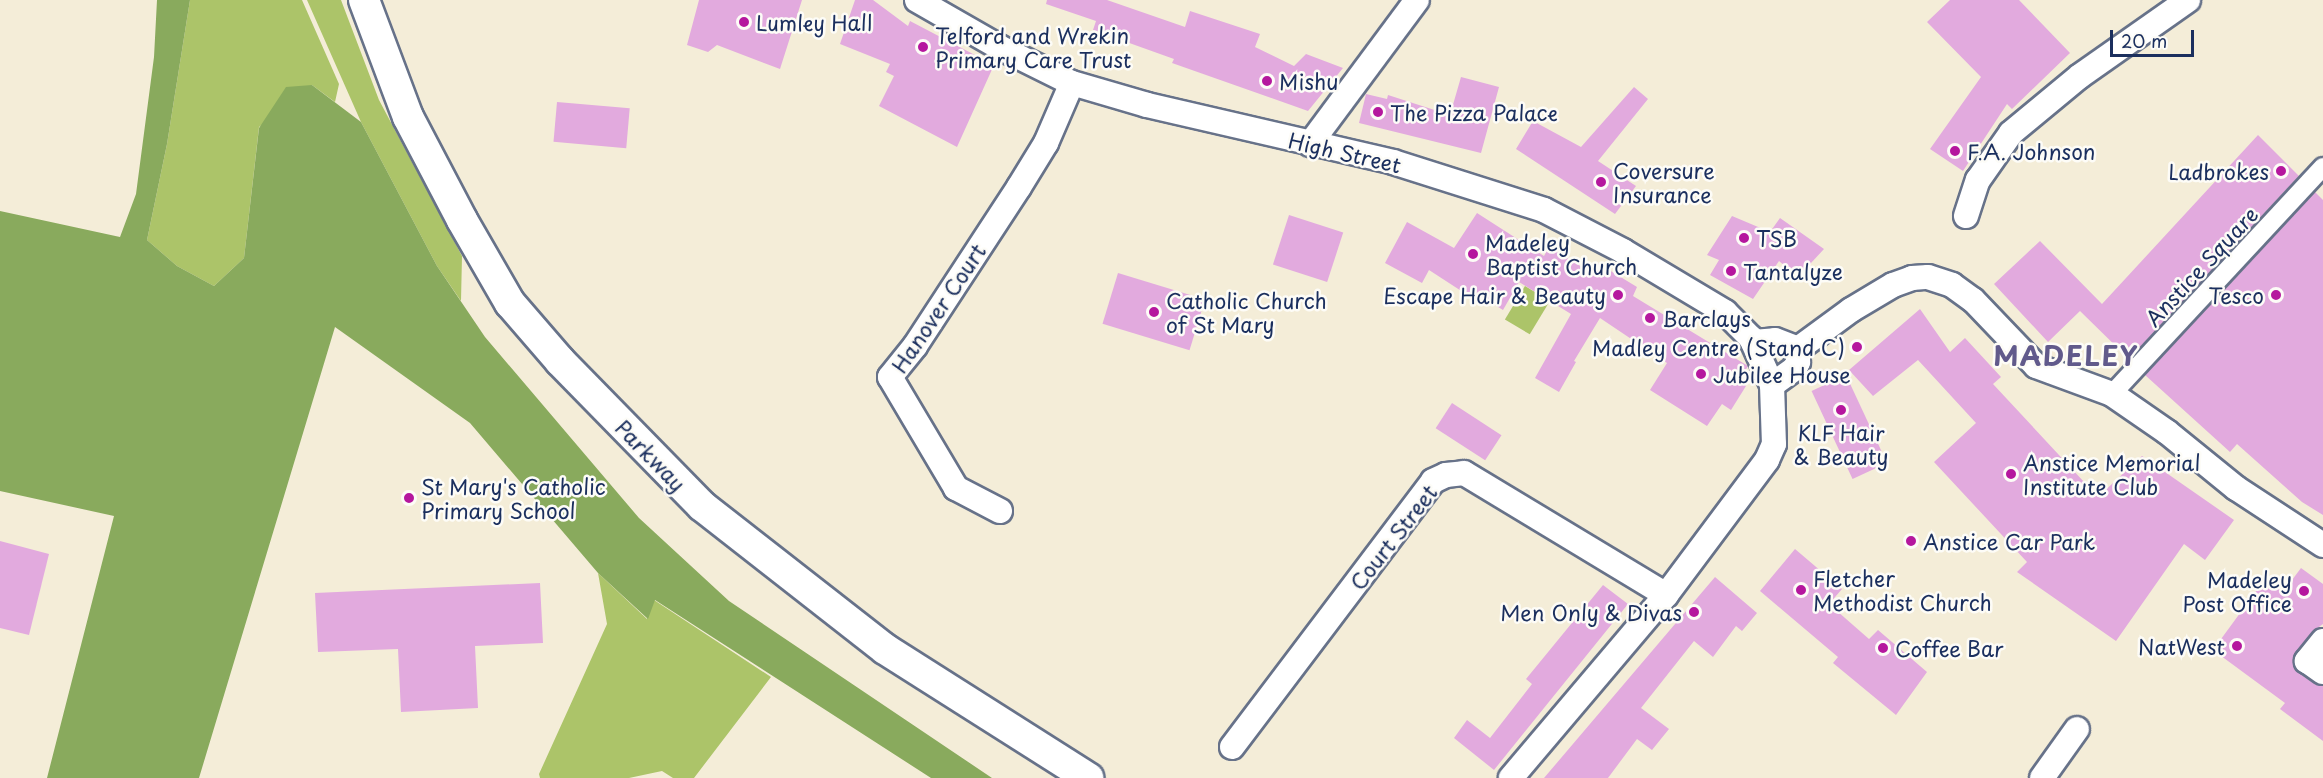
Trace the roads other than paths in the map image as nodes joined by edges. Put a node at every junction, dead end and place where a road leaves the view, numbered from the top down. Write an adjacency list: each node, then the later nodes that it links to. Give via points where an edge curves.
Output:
1 (364, 0): 20 (street, Parkway, via 408,117 462,220 510,303 560,361 702,506 885,649)
2 (917, 0): 5 (street, High Street, via 999,47)
3 (1417, 0): 6 (street)
4 (2187, 0): 8 (street, via 2080,76 2011,133 1978,180)
5 (1072, 82): 6 (street, High Street, via 1147,105); 13 (street, Hanover Court, via 1046,143 1019,187 915,346 890,377 956,488)
6 (1310, 144): 9 (street, High Street, via 1393,162 1544,210 1623,251 1725,312)
7 (2323, 167): 12 (street, Anstice Square)
8 (1966, 216)
9 (1753, 342): 10 (street, via 1774,340); 11 (street, High Street)
10 (1797, 349): 11 (street, via 1795,368); 12 (street, via 1893,285 1928,277 1952,285 1973,300 2036,366)
11 (1772, 386): 15 (street, via 1774,444 1767,460)
12 (2112, 394): 14 (street, via 2236,488)
13 (1000, 511)
14 (2323, 544)
15 (1666, 595): 19 (street, Court Street, via 1464,473 1446,475 1433,481); 21 (street)
16 (2323, 641): 17 (street, via 2307,661)
17 (2323, 672)
18 (2077, 729): 22 (street)
19 (1232, 747)
20 (1088, 778)
21 (1511, 778)
22 (2042, 778)

